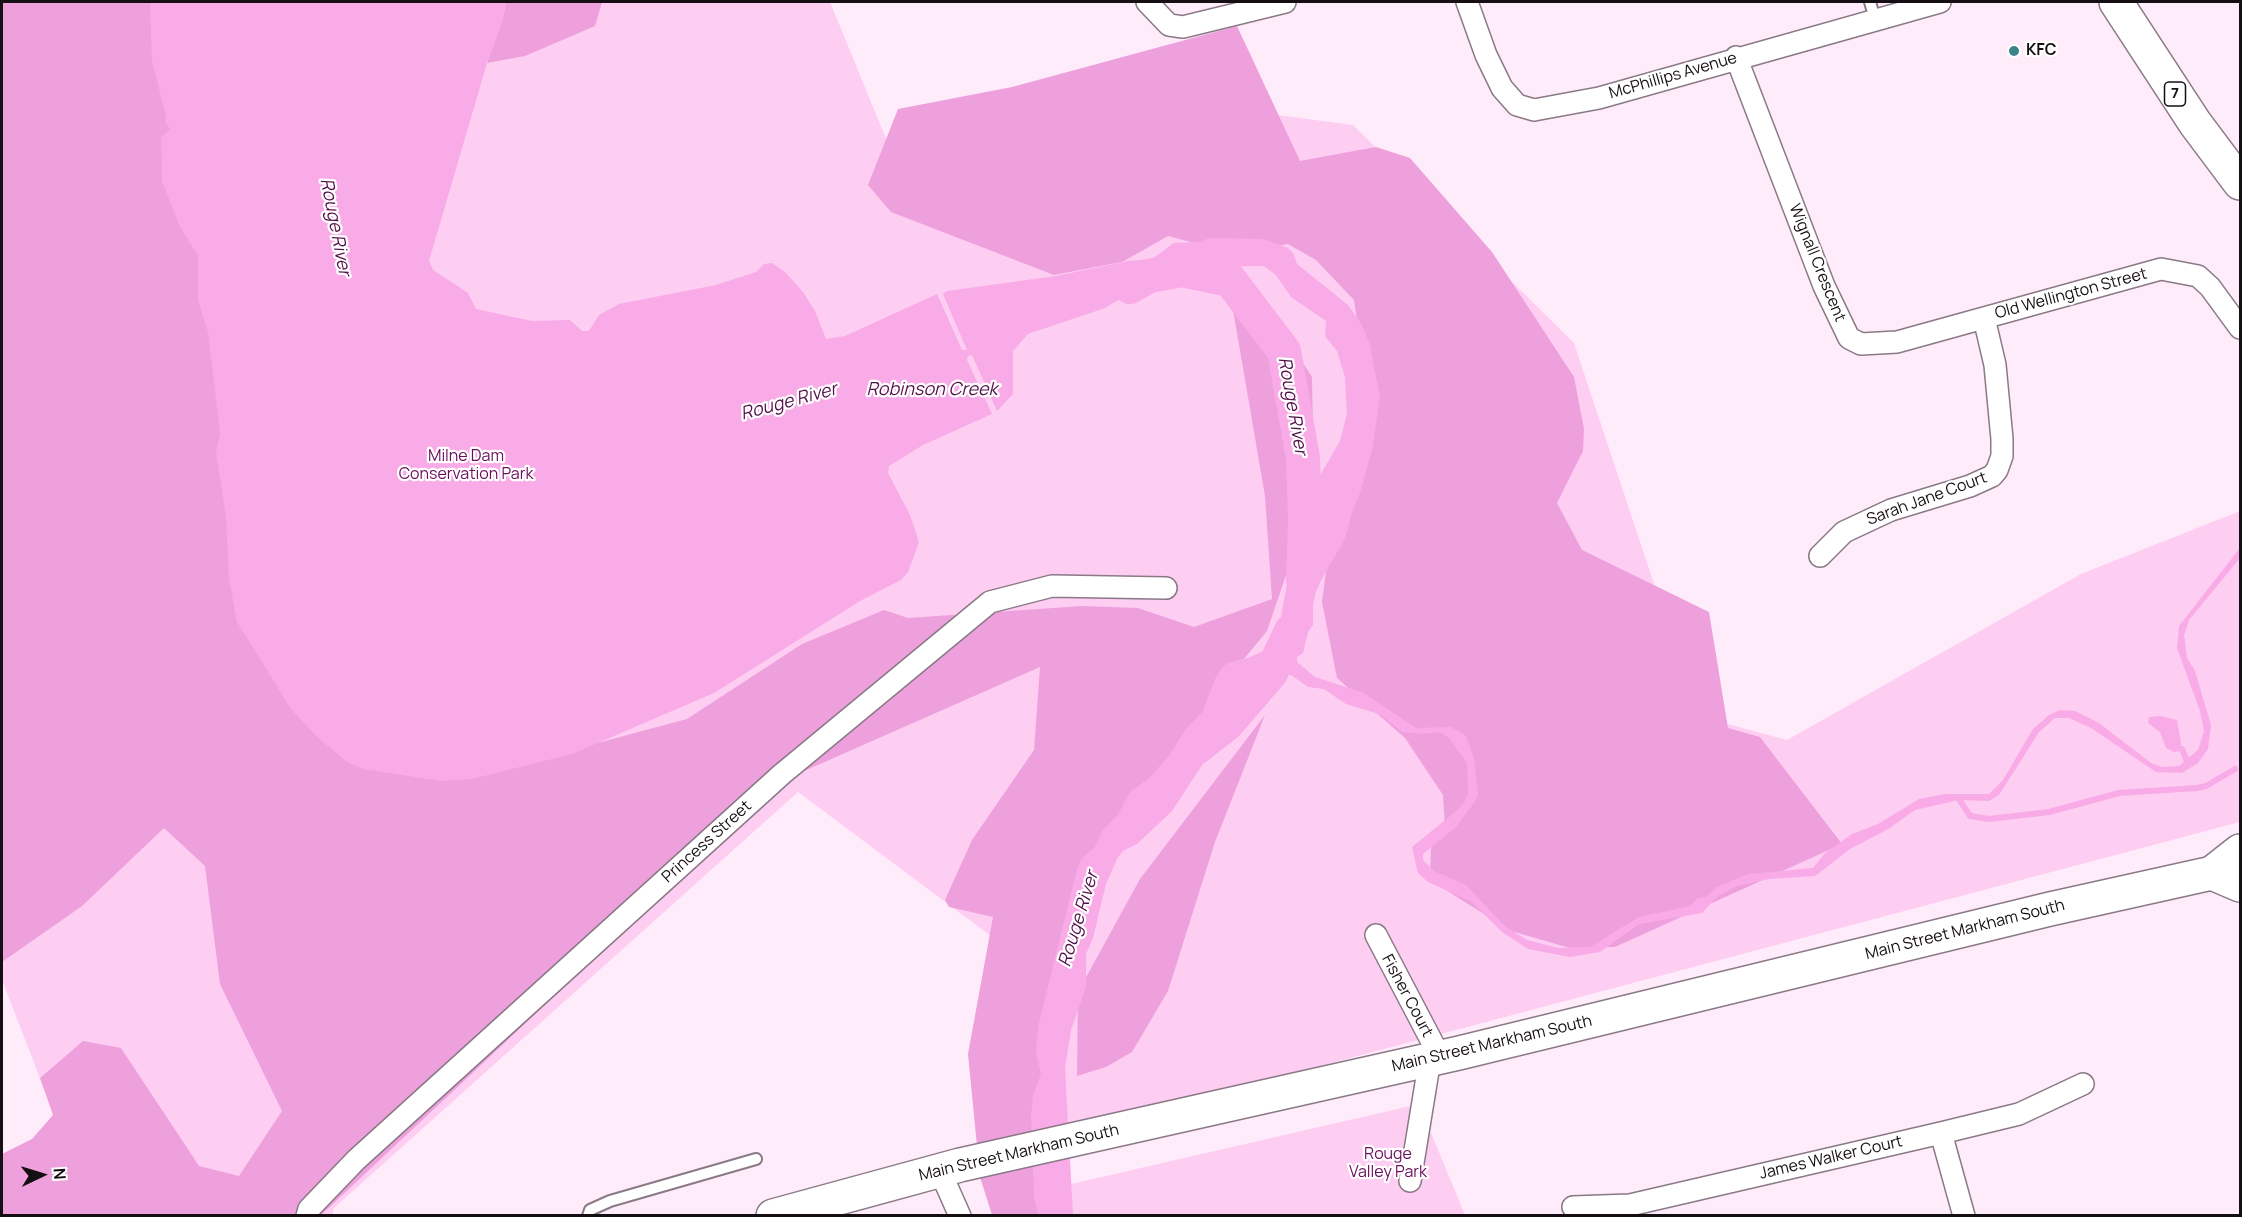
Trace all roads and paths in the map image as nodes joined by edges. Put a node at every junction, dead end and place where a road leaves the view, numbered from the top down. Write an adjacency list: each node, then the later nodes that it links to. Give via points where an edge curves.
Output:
1 (1147, 2): 2 (street, via 1169,25 1184,27)
2 (1285, 2)
3 (1467, 2): 7 (street, McPhillips Avenue, via 1502,88 1516,105 1534,110 1599,98)
4 (1940, 2): 6 (street, McPhillips Avenue)
5 (2116, 2): 8 (main road, 7, via 2195,123)
6 (1873, 10): 7 (street, McPhillips Avenue)
7 (1736, 57): 9 (street, Wignall Crescent, via 1824,286 1849,338 1861,344 1897,342)
8 (2241, 183)
9 (1984, 318): 10 (street, Old Wellington Street, via 2161,269 2198,276); 11 (street, Sarah Jane Court, via 1995,365 2002,439 1997,470 1970,486 1892,510 1844,532)
10 (2241, 328)
11 (1820, 556)
12 (1166, 588): 23 (street, Princess Street, via 1052,586 990,602 782,774 356,1160)
13 (2241, 851): 14 (main road, Main Street Markham South)
14 (2226, 879): 16 (main road, Main Street Markham South, via 2050,909)
15 (1376, 935): 16 (street, Fisher Court)
16 (1435, 1058): 20 (main road, Main Street Markham South); 21 (street)
17 (2083, 1084): 18 (street, James Walker Court, via 2019,1114)
18 (1941, 1133): 22 (street, James Walker Court, via 1630,1205); 27 (street)
19 (756, 1159): 24 (lane, via 610,1201 590,1210)
20 (950, 1168): 25 (main road, Main Street Markham South); 26 (street)
21 (1410, 1181)
22 (1574, 1211)
23 (307, 1215)
24 (588, 1215)
25 (773, 1215)
26 (960, 1215)
27 (1964, 1215)

